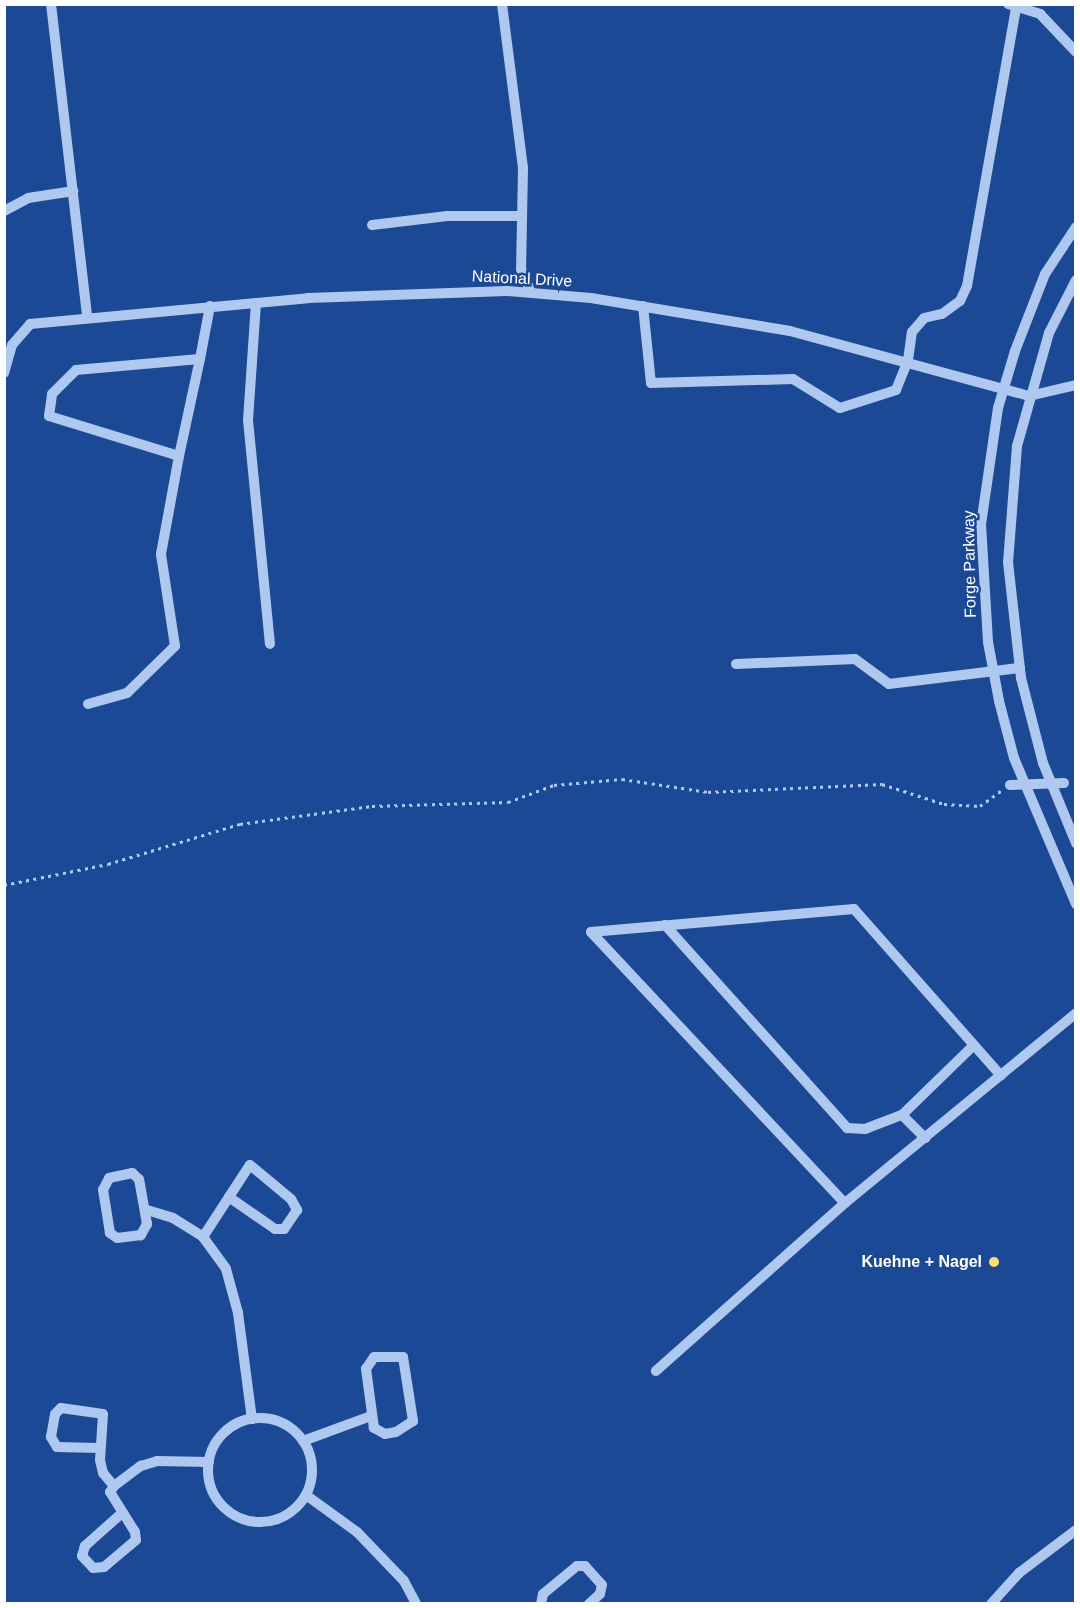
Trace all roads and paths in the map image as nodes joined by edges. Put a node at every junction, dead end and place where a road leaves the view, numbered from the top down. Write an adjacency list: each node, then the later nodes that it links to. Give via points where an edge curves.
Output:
1 (51, 4): 5 (street)
2 (502, 4): 7 (street, via 523,168)
3 (1012, 6): 4 (street, via 1040,14); 18 (street, via 967,286 960,301 942,314 924,318 912,332)
4 (1076, 52)
5 (72, 191): 6 (street, via 28,198); 15 (street)
6 (4, 211)
7 (521, 216): 8 (street, via 458,215); 11 (street, via 521,269)
8 (372, 225)
9 (1076, 227): 21 (street, Forge Parkway, via 1045,274)
10 (1076, 280): 22 (street, via 1049,333)
11 (531, 293): 12 (street, National Drive, via 417,292); 14 (street, National Drive)
12 (256, 303): 13 (street, National Drive); 24 (street, via 248,420)
13 (210, 306): 15 (street, National Drive); 17 (street)
14 (643, 306): 18 (street, National Drive, via 790,331); 18 (street, via 651,383 793,379 840,408 896,390)
15 (87, 317): 16 (street, National Drive, via 30,324)
16 (8, 343): 19 (street)
17 (201, 359): 23 (street); 23 (street, via 76,370 52,394 49,416)
18 (908, 360): 21 (street, National Drive)
19 (4, 373)
20 (1076, 385): 22 (street)
21 (1004, 390): 22 (street, National Drive); 27 (street, Forge Parkway, via 981,524 982,584)
22 (1029, 396): 26 (street, via 1017,446 1008,562)
23 (179, 456): 28 (street, via 161,554 175,646 127,693)
24 (270, 644)
25 (736, 664): 27 (street, via 855,659 889,684)
26 (1020, 668): 27 (street); 29 (street)
27 (994, 672): 31 (street, Forge Parkway)
28 (88, 704)
29 (1051, 783): 30 (street); 31 (street); 33 (street)
30 (1064, 783)
31 (1024, 784): 32 (street); 35 (street, Forge Parkway)
32 (1010, 785): 34 (path, via 980,806 944,804 882,784 708,792 622,779 554,785 508,802 372,807 240,824 108,864)
33 (1076, 843)
34 (4, 885)
35 (1076, 904)
36 (665, 925): 38 (street, via 854,909); 40 (street, via 847,1128 864,1130); 43 (street, via 591,932)
37 (1076, 1013): 39 (street)
38 (974, 1045): 39 (street); 40 (street)
39 (1001, 1076): 41 (street)
40 (902, 1115): 41 (street)
41 (925, 1138): 43 (street)
42 (229, 1197): 42 (street, via 250,1165 291,1199 297,1210 284,1229 275,1229); 45 (street)
43 (845, 1203): 46 (street)
44 (147, 1210): 44 (street, via 147,1224 141,1235 117,1239 110,1233 103,1190 109,1178 132,1173 140,1179); 45 (street, via 173,1218)
45 (203, 1237): 48 (street, via 226,1269 238,1313)
46 (656, 1371)
47 (371, 1416): 47 (street, via 374,1428 385,1434 404,1429 413,1420 403,1357 374,1357 366,1369); 49 (street)
48 (252, 1419): 49 (street, via 281,1422); 51 (street, via 223,1433)
49 (303, 1441): 53 (street, via 312,1468)
50 (100, 1448): 50 (street, via 103,1414 61,1408 55,1414 51,1437 57,1447); 52 (street, via 103,1473)
51 (209, 1462): 52 (street, via 157,1461 141,1466); 53 (street, via 214,1494 236,1516 267,1522 296,1508)
52 (114, 1486): 54 (street, via 110,1492)
53 (306, 1495): 56 (street, via 357,1532 404,1581)
54 (122, 1513): 54 (street, via 136,1540 104,1567 93,1568 82,1556 85,1546)
55 (1076, 1530): 59 (street, via 1019,1573)
56 (416, 1604)
57 (541, 1604): 58 (street, via 543,1594 577,1566 585,1566 602,1585 600,1594)
58 (589, 1604)
59 (991, 1604)

